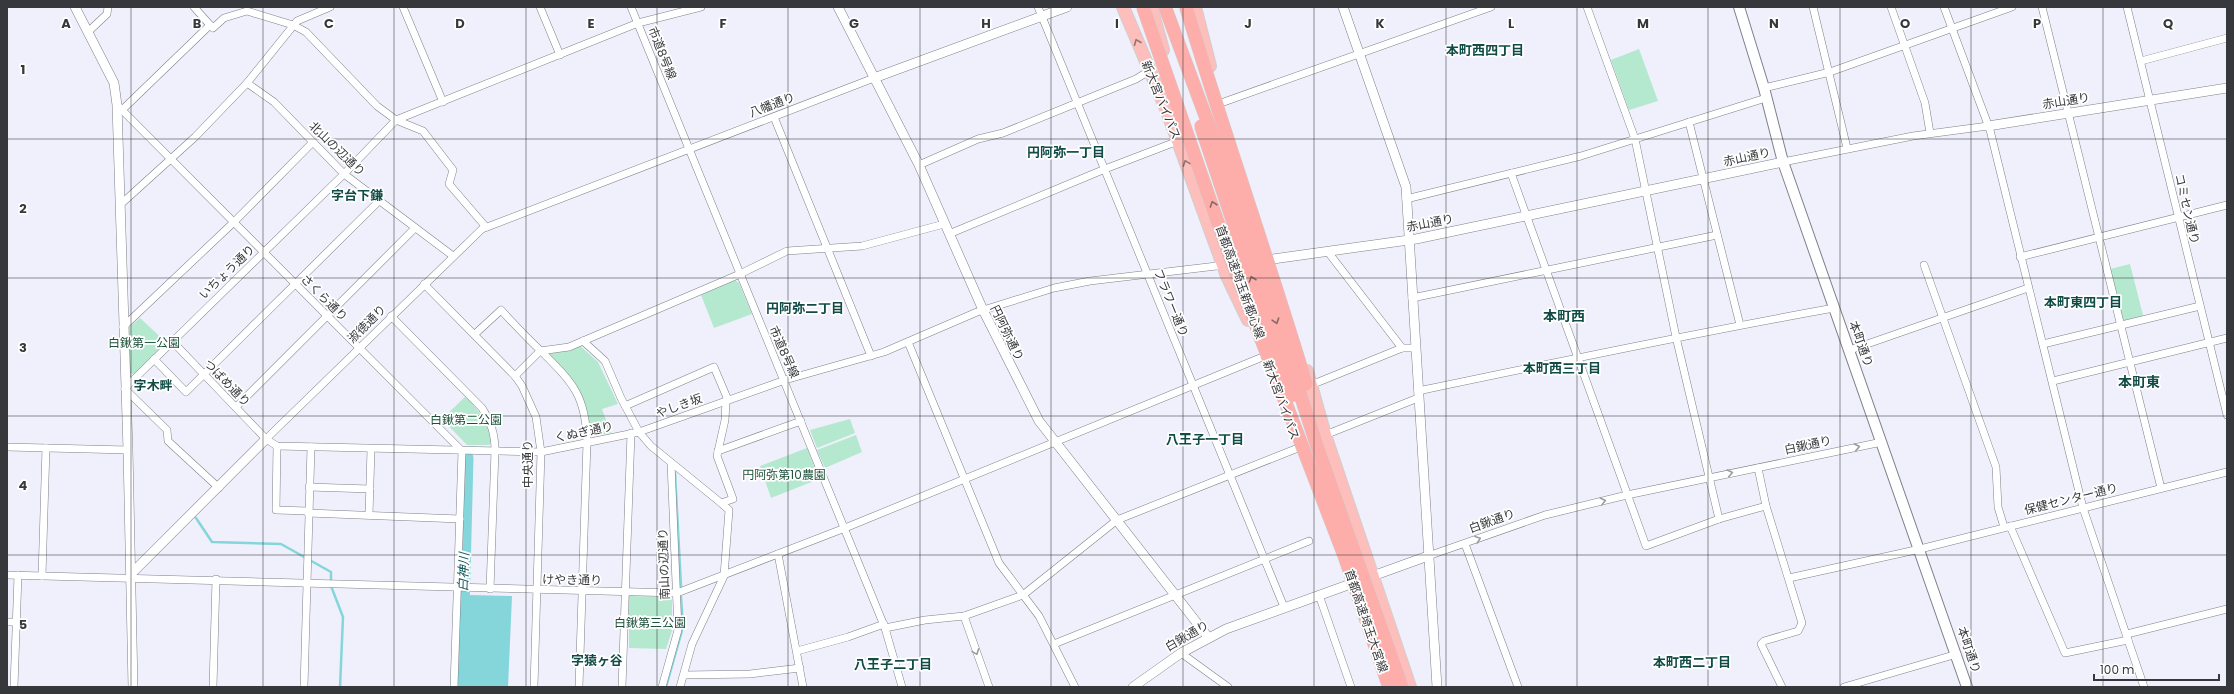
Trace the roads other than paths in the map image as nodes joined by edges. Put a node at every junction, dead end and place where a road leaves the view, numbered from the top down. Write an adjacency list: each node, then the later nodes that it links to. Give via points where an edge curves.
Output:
1 (75, 7): 35 (street)
2 (108, 7): 35 (street, via 107,14)
3 (194, 7): 32 (street)
4 (330, 7): 33 (street, via 297,20)
5 (403, 7): 48 (street)
6 (540, 7): 38 (street)
7 (631, 7): 31 (street, 市道8号線)
8 (701, 7): 31 (street)
9 (838, 7): 43 (street, 円阿弥通り)
10 (1038, 7): 30 (street, フラワー通り)
11 (1067, 7): 30 (street, 八幡通り)
12 (1122, 7): 41 (highway, 新大宮バイパス, one-way to 12)
13 (1143, 7): 187 (highway, 首都高速埼玉新都心線, one-way to 13, bridge, via 1235,270)
14 (1151, 7): 52 (highway, via 1163,51)
15 (1157, 7): 187 (highway, one-way to 15, bridge, via 1178,58)
16 (1165, 7): 190 (highway, one-way to 190, bridge, via 1243,217 1316,446)
17 (1186, 7): 190 (highway, bridge, via 1208,82 1272,271)
18 (1195, 7): 50 (highway)
19 (1343, 7): 39 (street)
20 (1490, 7): 39 (street)
21 (1587, 7): 59 (street)
22 (1739, 7): 46 (main road, 本町通り)
23 (1813, 7): 42 (street)
24 (1891, 7): 37 (street)
25 (1944, 7): 34 (street)
26 (2012, 7): 34 (street)
27 (2042, 7): 53 (street)
28 (2127, 7): 40 (street, コミセン通り)
29 (236, 11): 32 (street, via 214,28); 33 (street, via 246,11)
30 (1042, 16): 43 (street, 八幡通り); 49 (street, フラワー通り)
31 (638, 23): 38 (street); 63 (street, 市道8号線)
32 (210, 25): 51 (street)
33 (293, 25): 44 (street); 55 (street, via 306,32 377,106)
34 (1951, 28): 37 (street); 57 (street)
35 (89, 32): 51 (street, via 114,82)
36 (2227, 38): 40 (street)
37 (1904, 45): 42 (street); 58 (street, via 1925,103)
38 (560, 54): 48 (street)
39 (1359, 54): 50 (street); 73 (street, via 1403,179)
40 (2141, 61): 47 (street, コミセン通り)
41 (1149, 71): 49 (street); 52 (highway, 新大宮バイパス)
42 (1830, 72): 46 (street); 62 (street)
43 (874, 78): 54 (street, 八幡通り); 67 (street, 円阿弥通り)
44 (247, 84): 61 (street, 北山の辺通り, via 274,102); 65 (street)
45 (2227, 88): 47 (street, 赤山通り)
46 (1765, 93): 56 (street); 66 (main road, 本町通り)
47 (2149, 100): 53 (street, 赤山通り); 78 (street, コミセン通り)
48 (443, 102): 55 (street)
49 (1078, 103): 67 (street); 68 (street, フラワー通り)
50 (1221, 103): 64 (highway)
51 (120, 107): 65 (street, さくら通り); 75 (street)
52 (1167, 112): 60 (highway, 新大宮バイパス)
53 (2068, 112): 57 (street, 赤山通り); 85 (street)
54 (774, 117): 63 (street, 八幡通り); 88 (street)
55 (396, 120): 70 (street, いちょう通り); 81 (street, via 423,131 453,170 449,184)
56 (1689, 122): 59 (street); 71 (street)
57 (1988, 126): 58 (street, 赤山通り); 92 (street)
58 (1930, 133): 62 (street, 赤山通り)
59 (1634, 140): 69 (street); 72 (street)
60 (1178, 141): 68 (street); 95 (highway, 新大宮バイパス, one-way to 60)
61 (313, 142): 70 (street, 北山の辺通り); 79 (street)
62 (1848, 148): 66 (street, 赤山通り)
63 (689, 149): 81 (street, 八幡通り); 98 (street, 市道8号線)
64 (1236, 149): 93 (highway); 94 (highway, via 1227,197 1231,234)
65 (172, 159): 75 (street); 79 (street, さくら通り)
66 (1783, 162): 71 (street, 赤山通り); 105 (main road, 本町通り)
67 (919, 165): 80 (street, 円阿弥通り)
68 (1105, 169): 83 (street); 99 (street, フラワー通り)
69 (1511, 173): 73 (street); 77 (street)
70 (344, 174): 74 (street, 北山の辺通り); 89 (street, いちょう通り)
71 (1703, 178): 72 (street, 赤山通り); 84 (street)
72 (1646, 190): 77 (street, 赤山通り); 87 (street)
73 (1406, 198): 86 (street)
74 (379, 201): 82 (street, 北山の辺通り); 100 (street)
75 (121, 204): 112 (street)
76 (2227, 205): 78 (street)
77 (1525, 216): 86 (street, 赤山通り); 97 (street)
78 (2178, 218): 85 (street); 104 (street, コミセン通り)
79 (234, 222): 89 (street, さくら通り); 112 (street)
80 (944, 224): 83 (street, 円阿弥通り); 88 (street, via 862,246)
81 (486, 227): 91 (street, 淑徳通り)
82 (415, 228): 91 (street, 北山の辺通り); 107 (street)
83 (949, 234): 106 (street, 円阿弥通り)
84 (1717, 235): 87 (street); 110 (street)
85 (2100, 237): 92 (street); 111 (street)
86 (1409, 240): 90 (street, 赤山通り); 103 (street)
87 (1658, 247): 97 (street); 114 (street)
88 (828, 248): 98 (street, via 787,251); 126 (street)
89 (264, 252): 100 (street, さくら通り); 116 (street, いちょう通り)
90 (1328, 252): 93 (street, 赤山通り); 122 (street)
91 (453, 256): 101 (street, 淑徳通り)
92 (2020, 257): 102 (street)
93 (1267, 259): 94 (street, やしき坂); 128 (highway, via 1264,270 1263,340); 135 (highway)
94 (1239, 263): 95 (street, やしき坂)
95 (1223, 265): 99 (street, やしき坂); 128 (highway, 新大宮バイパス)
96 (1924, 265): 109 (street)
97 (1545, 270): 103 (street); 129 (street)
98 (740, 274): 117 (street); 133 (street, 市道8号線)
99 (1148, 274): 106 (street, やしき坂, via 1054,288); 136 (street, フラワー通り)
100 (295, 284): 107 (street, さくら通り); 131 (street)
101 (424, 284): 108 (street, 淑徳通り); 113 (street, 中央通り)
102 (2028, 288): 109 (street); 120 (street)
103 (1412, 298): 123 (street)
104 (2200, 306): 111 (street); 119 (street, コミセン通り)
105 (1834, 308): 110 (street); 124 (main road, 本町通り)
106 (983, 310): 118 (street, やしき坂); 149 (street, 円阿弥通り, via 1039,421)
107 (326, 315): 121 (street, さくら通り); 141 (street)
108 (391, 316): 121 (street, 淑徳通り); 159 (street, via 482,408 495,437)
109 (1942, 318): 124 (street); 181 (street, via 1996,467 1998,507)
110 (1740, 324): 114 (street)
111 (2122, 325): 120 (street); 130 (street)
112 (123, 327): 137 (street)
113 (475, 334): 125 (street, via 501,310); 132 (street, 中央通り)
114 (1676, 337): 129 (street); 166 (street)
115 (2227, 338): 119 (street)
116 (172, 341): 127 (street, いちょう通り); 131 (street, つばめ通り)
117 (583, 341): 125 (street, via 569,347); 140 (street, via 605,361)
118 (908, 342): 126 (street, やしき坂); 167 (street)
119 (2210, 343): 130 (street); 142 (street, コミセン通り)
120 (2043, 344): 134 (street)
121 (359, 348): 147 (street, 淑徳通り); 158 (street, さくら通り)
122 (1402, 348): 123 (street); 135 (street)
123 (1415, 348): 138 (street)
124 (1850, 350): 150 (main road, 本町通り)
125 (540, 351): 132 (street); 148 (street, via 567,376 580,400)
126 (871, 356): 133 (street, やしき坂)
127 (154, 359): 131 (street, via 186,392); 137 (street, いちょう通り)
128 (1266, 359): 136 (street); 155 (highway, 新大宮バイパス)
129 (1578, 359): 138 (street); 172 (street)
130 (2130, 362): 134 (street); 170 (street)
131 (204, 374): 141 (street, つばめ通り)
132 (515, 376): 161 (street, 中央通り, via 533,406 539,428)
133 (785, 380): 139 (street, やしき坂); 143 (street, 市道8号線)
134 (2053, 381): 175 (street)
135 (1311, 384): 146 (highway)
136 (1193, 385): 149 (street); 165 (street, フラワー通り)
137 (126, 388): 157 (street); 169 (street, via 167,430 168,441)
138 (1418, 394): 146 (street); 188 (street)
139 (727, 400): 140 (street, via 714,367); 144 (street, やしき坂); 160 (street)
140 (625, 406): 144 (street)
141 (236, 407): 147 (street, つばめ通り)
142 (2227, 416)
143 (801, 421): 160 (street); 182 (street, 市道8号線)
144 (639, 432): 145 (street, くぬぎ通り); 162 (street)
145 (631, 434): 148 (street, くぬぎ通り); 205 (street)
146 (1325, 435): 196 (highway)
147 (266, 439): 151 (street, つばめ通り); 169 (street)
148 (587, 442): 161 (street, くぬぎ通り); 204 (street)
149 (1054, 442): 167 (street); 180 (street, 円阿弥通り)
150 (1882, 442): 163 (street, 白鍬通り, one-way to 150); 185 (main road, 本町通り)
151 (277, 446): 152 (street, くぬぎ通り); 176 (street, via 276,510)
152 (311, 447): 156 (street, くぬぎ通り); 168 (street)
153 (7, 448): 154 (street)
154 (46, 448): 157 (street); 193 (street)
155 (1298, 448): 165 (street); 200 (highway, 新大宮バイパス)
156 (371, 449): 158 (street, くぬぎ通り); 171 (street)
157 (128, 450): 194 (street)
158 (462, 451): 159 (street, くぬぎ通り); 178 (street)
159 (495, 451): 161 (street, くぬぎ通り); 202 (street)
160 (718, 451): 173 (street, via 717,456 734,499)
161 (541, 452): 203 (street, 中央通り)
162 (671, 463): 173 (street); 206 (street, 南山の辺通り)
163 (1758, 468): 166 (street, 白鍬通り, one-way to 163); 174 (street)
164 (2227, 472): 170 (street, 保健センター通り)
165 (1229, 474): 180 (street); 189 (street, フラワー通り)
166 (1708, 477): 172 (street, 白鍬通り); 179 (street)
167 (963, 480): 182 (street); 207 (street, via 999,564)
168 (309, 487): 171 (street); 176 (street)
169 (218, 488): 194 (street)
170 (2161, 488): 175 (street, 保健センター通り)
171 (370, 490): 177 (street)
172 (1627, 495): 179 (street, via 1646,546); 184 (street, 白鍬通り, one-way to 172, via 1545,515)
173 (721, 503): 195 (street, via 729,510)
174 (1766, 506): 179 (street); 197 (street)
175 (2083, 508): 181 (street, 保健センター通り); 217 (street)
176 (308, 512): 177 (street); 199 (street)
177 (369, 515): 178 (street)
178 (460, 519): 201 (street)
179 (1719, 519)
180 (1117, 520): 207 (street); 208 (street, 円阿弥通り)
181 (2007, 526): 185 (street, 保健センター通り); 217 (street, via 2065,653)
182 (845, 528): 186 (street); 215 (street, 市道8号線)
183 (1309, 541): 189 (street)
184 (1464, 544): 188 (street, 白鍬通り); 246 (street)
185 (1920, 550): 197 (street, 保健センター通り); 221 (main road, 本町通り)
186 (778, 554): 195 (street); 219 (street)
187 (1344, 555): 242 (highway, 首都高速埼玉大宮線, bridge)
188 (1428, 556): 196 (street, 白鍬通り); 245 (street)
189 (1264, 558): 208 (street); 210 (street, フラワー通り)
190 (1356, 558): 243 (highway, 首都高速埼玉大宮線, bridge)
191 (7, 575): 192 (street, けやき通り)
192 (18, 575): 193 (street, けやき通り); 214 (street)
193 (42, 576): 194 (street, けやき通り)
194 (131, 576): 198 (street, けやき通り); 225 (street)
195 (724, 576): 206 (street); 223 (street, via 692,644)
196 (1372, 576): 200 (street, 白鍬通り); 244 (highway)
197 (1789, 578): 247 (street, via 1802,623 1801,628 1761,644)
198 (216, 579): 199 (street, けやき通り); 226 (street)
199 (306, 582): 201 (street, けやき通り); 227 (street)
200 (1349, 585): 209 (street, 白鍬通り); 241 (highway, 新大宮バイパス)
201 (458, 588): 202 (street, けやき通り); 228 (street)
202 (490, 589): 203 (street, けやき通り)
203 (537, 590): 204 (street, けやき通り); 229 (street, 中央通り)
204 (582, 591): 205 (street, けやき通り); 230 (street)
205 (625, 592): 206 (street, けやき通り); 231 (street)
206 (677, 593): 232 (street, 南山の辺通り, via 678,630)
207 (1023, 595): 212 (street); 218 (street, via 1039,616)
208 (1175, 595): 216 (street, 円阿弥通り); 218 (street)
209 (1319, 595): 210 (street, 白鍬通り); 240 (street)
210 (1284, 607): 216 (street, 白鍬通り)
211 (2227, 609): 217 (street)
212 (964, 616): 215 (street); 236 (street, one-way to 236)
213 (7, 622): 214 (street)
214 (16, 622): 224 (street)
215 (885, 626): 219 (street); 235 (street, 市道8号線)
216 (1208, 637): 220 (street, 白鍬通り)
217 (2128, 637): 250 (street)
218 (1054, 644): 237 (street)
219 (797, 651): 222 (street)
220 (1180, 653): 238 (street, 白鍬通り); 239 (street)
221 (1957, 654): 248 (street); 249 (main road, 本町通り)
222 (800, 668): 223 (street, via 750,674); 234 (street)
223 (684, 675): 233 (street)
224 (14, 687)
225 (133, 687)
226 (213, 687)
227 (304, 687)
228 (454, 687)
229 (534, 687)
230 (579, 687)
231 (622, 687)
232 (662, 687)
233 (680, 687)
234 (803, 687)
235 (902, 687)
236 (989, 687)
237 (1076, 687)
238 (1133, 687)
239 (1228, 687)
240 (1351, 687)
241 (1382, 687)
242 (1389, 687)
243 (1402, 687)
244 (1410, 687)
245 (1437, 687)
246 (1518, 687)
247 (1782, 687)
248 (1844, 687)
249 (1968, 687)
250 (2144, 687)

